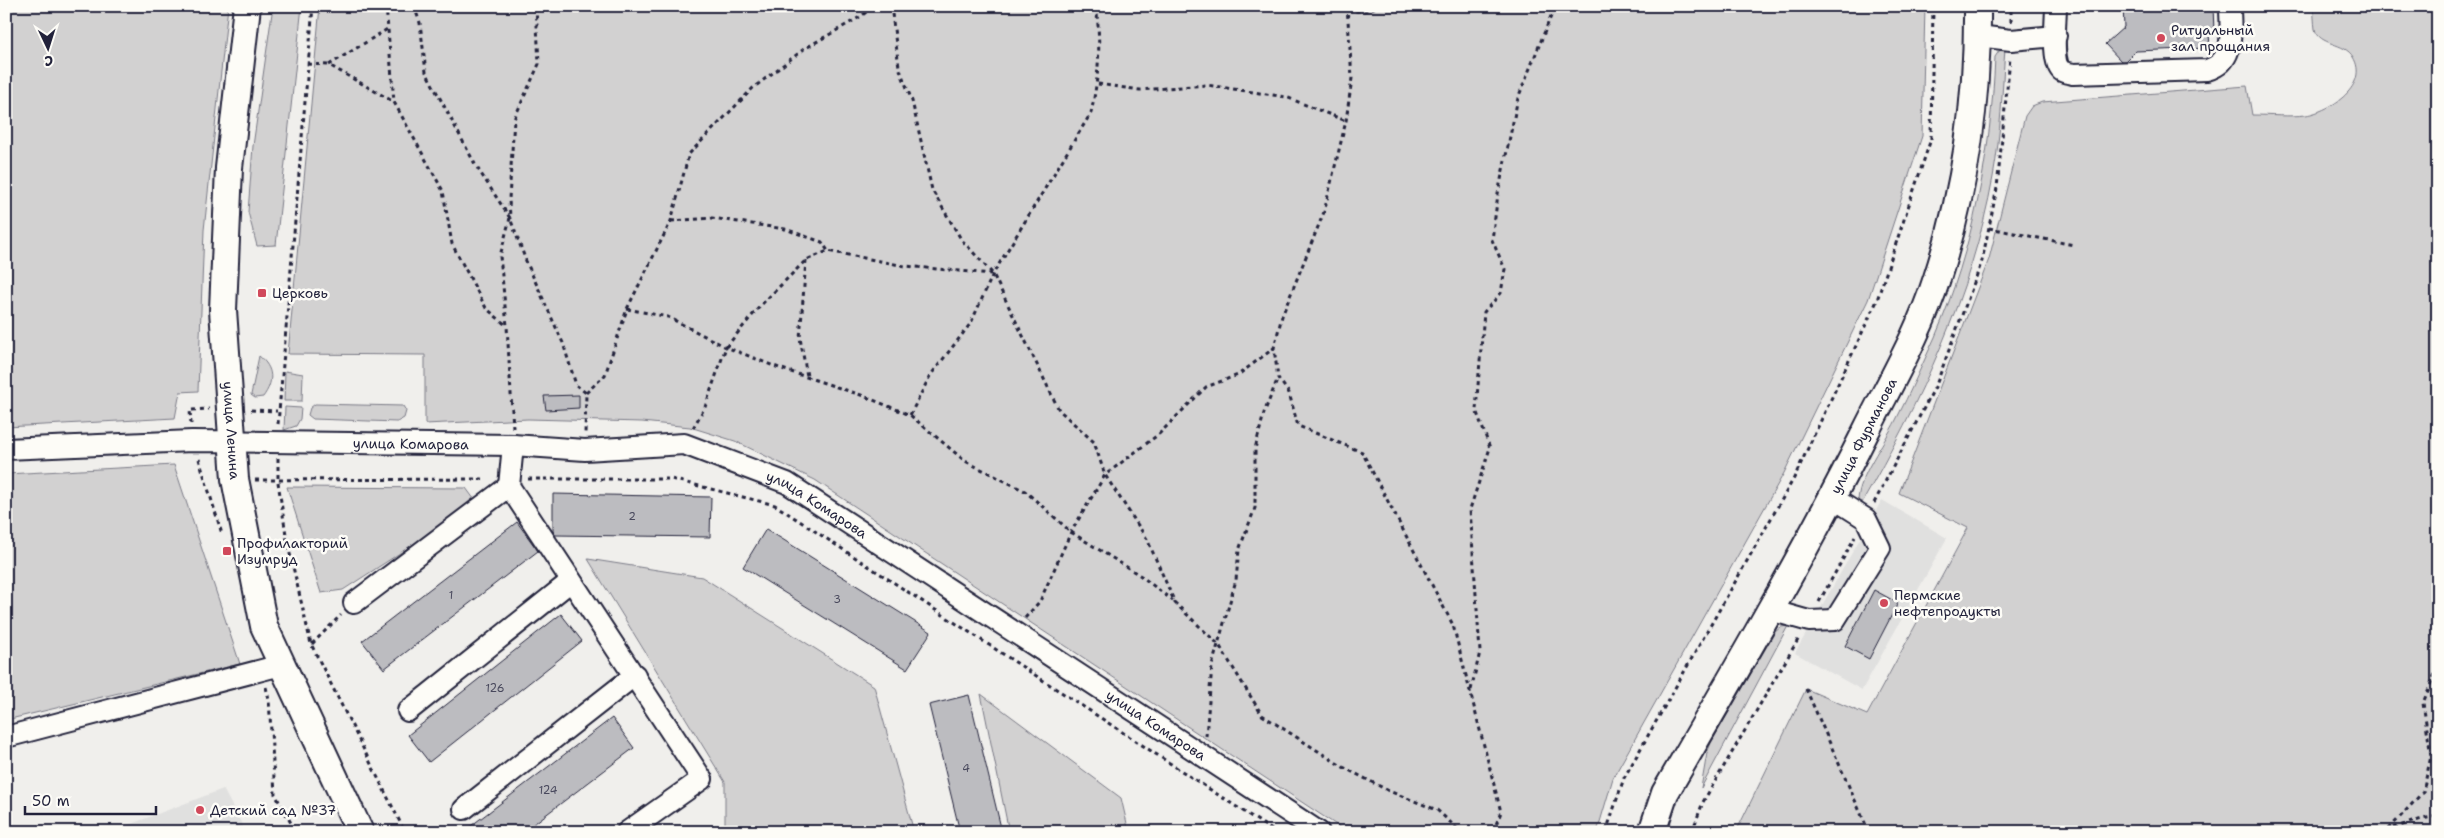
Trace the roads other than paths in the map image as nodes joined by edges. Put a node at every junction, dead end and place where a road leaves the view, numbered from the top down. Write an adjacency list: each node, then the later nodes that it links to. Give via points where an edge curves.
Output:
1 (247, 6): 7 (main road, улица Ленина, via 229,168 223,310)
2 (1977, 6): 5 (main road, улица Фурманова)
3 (2056, 6): 6 (street)
4 (2230, 6): 6 (street, via 2229,53 2216,67 2207,70 2063,72 2057,66 2055,56)
5 (1978, 36): 6 (street, via 2011,40); 11 (main road, улица Фурманова, via 1969,143 1938,277 1924,316)
6 (2056, 36)
7 (231, 441): 8 (street, улица Комарова); 9 (street, улица Комарова); 15 (main road, улица Ленина, via 237,489 264,626)
8 (514, 446): 10 (street); 22 (street, улица Комарова, via 585,450 684,444 787,483)
9 (6, 449)
10 (510, 482): 12 (street); 13 (street)
11 (1832, 498): 14 (main road, улица Фурманова); 14 (street, via 1866,519 1880,548 1835,620 1809,621)
12 (570, 581): 16 (street); 17 (street)
13 (354, 603)
14 (1770, 610): 23 (main road, улица Фурманова, via 1665,793)
15 (281, 664): 18 (street); 20 (main road, улица Ленина)
16 (635, 674): 19 (street); 21 (street, via 702,779)
17 (408, 711)
18 (6, 736)
19 (464, 808)
20 (360, 832)
21 (627, 832)
22 (1319, 832)
23 (1652, 832)

